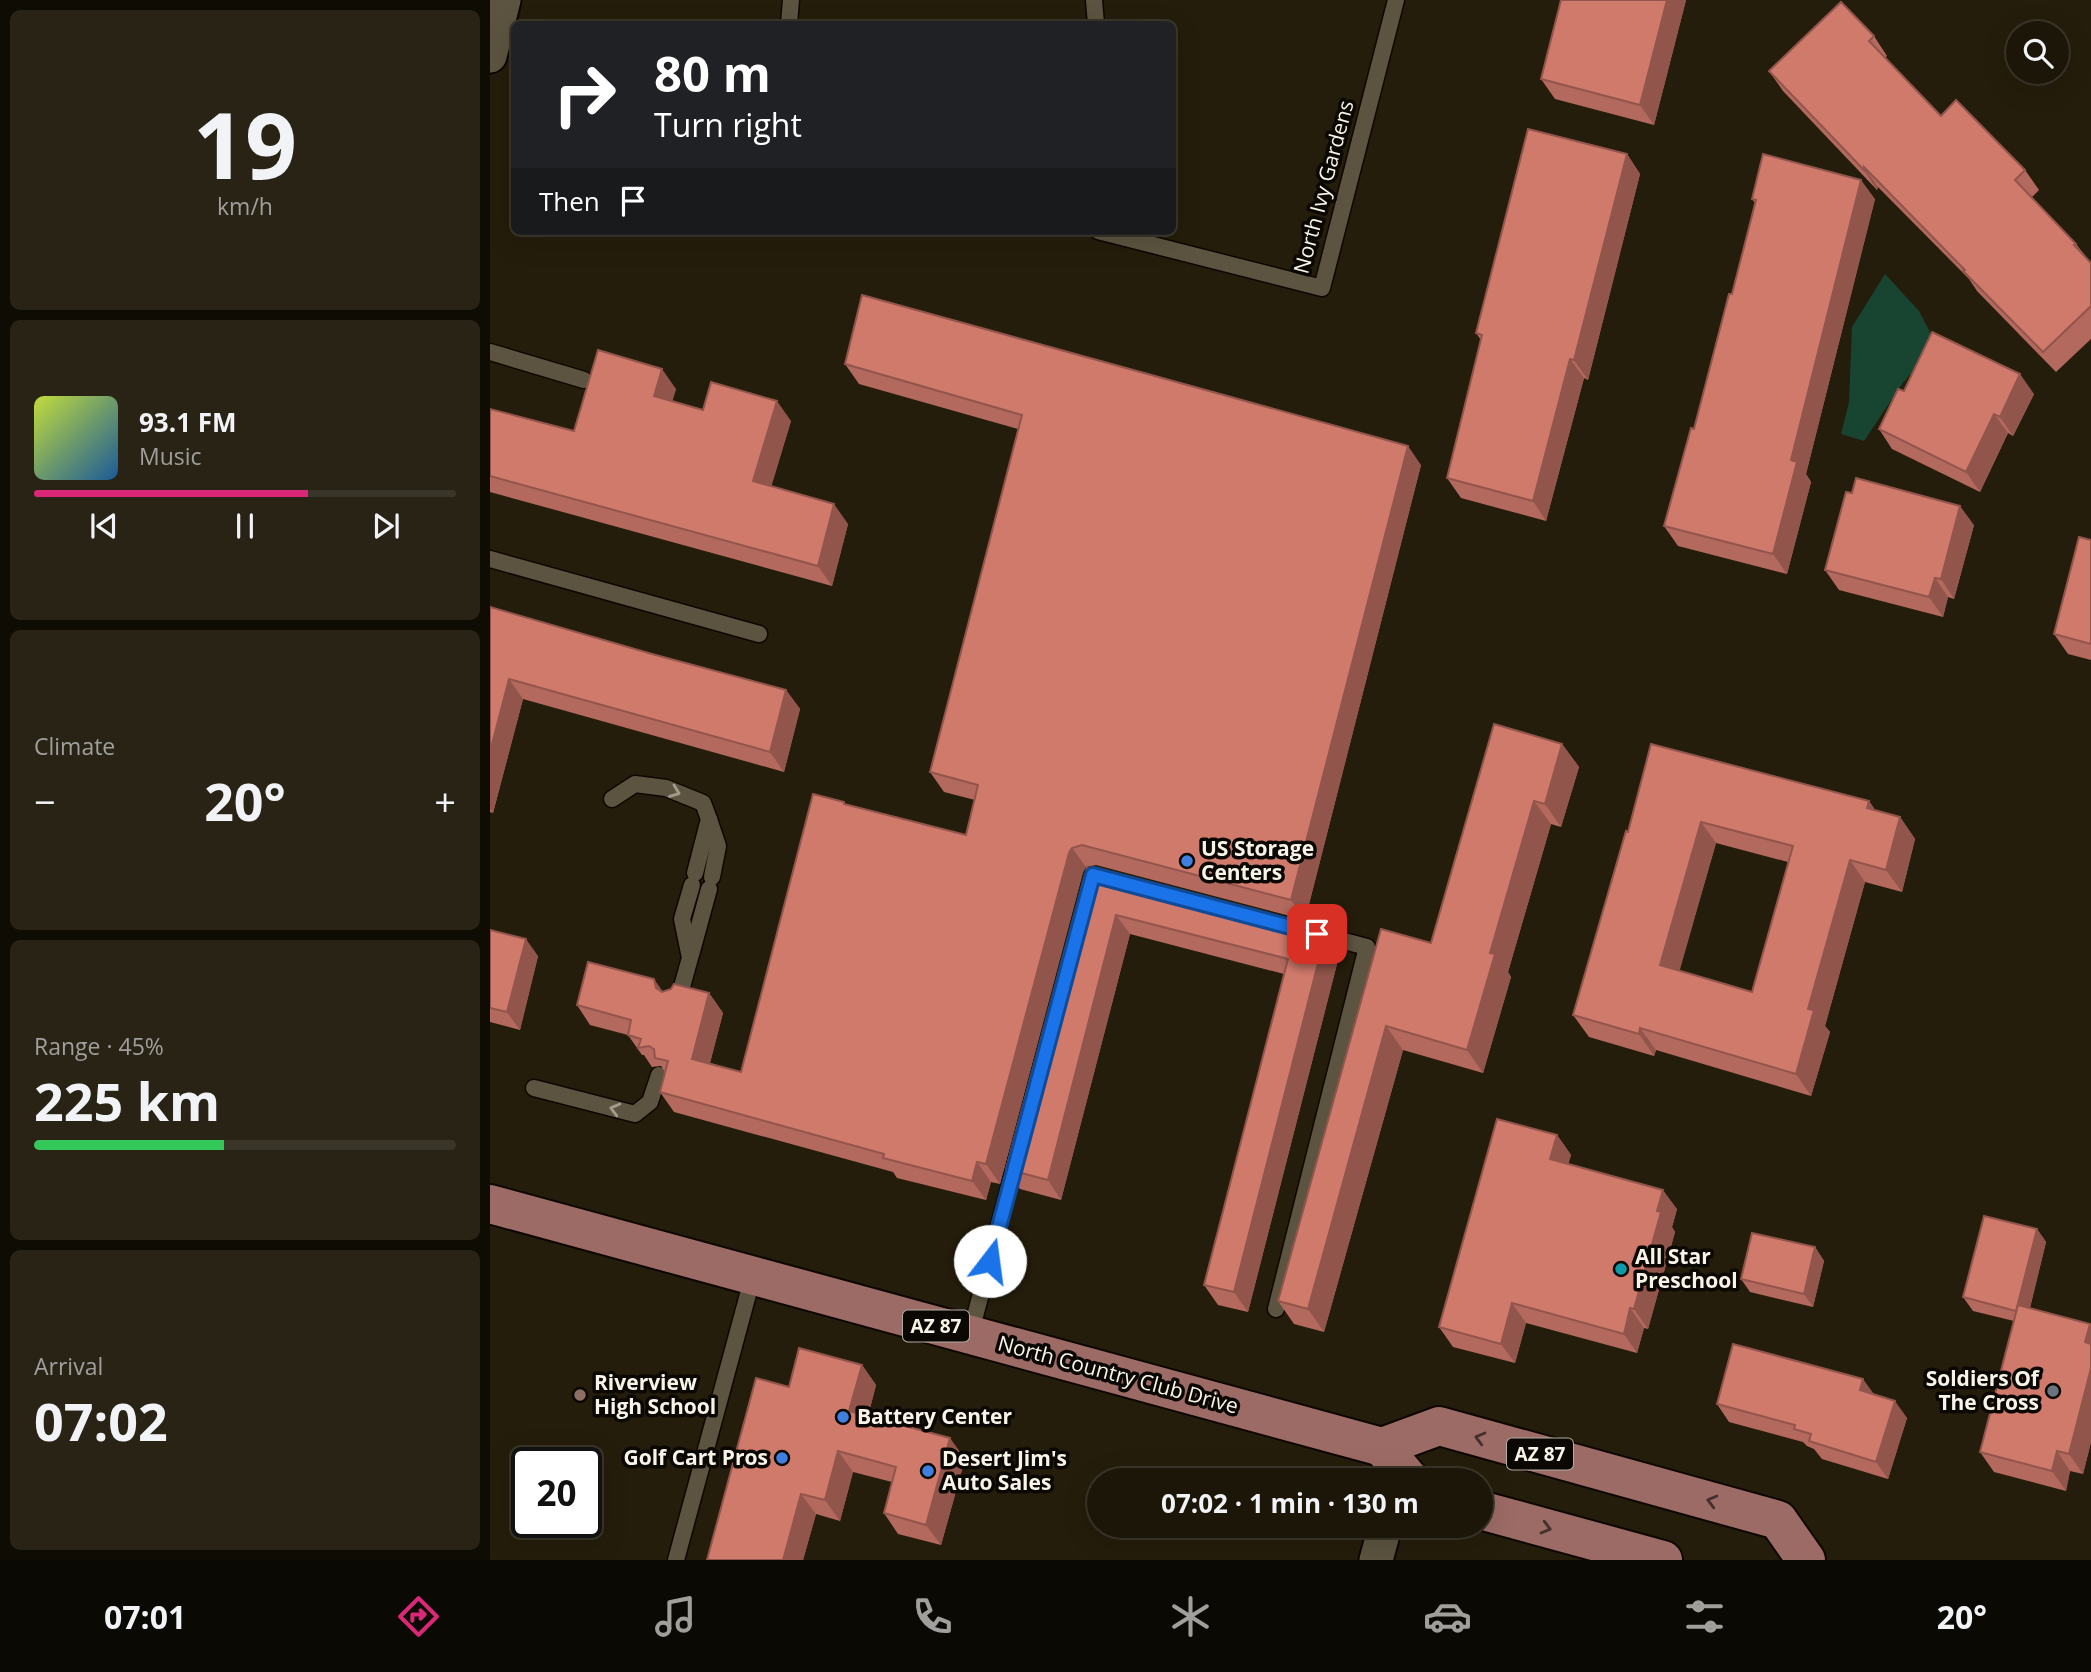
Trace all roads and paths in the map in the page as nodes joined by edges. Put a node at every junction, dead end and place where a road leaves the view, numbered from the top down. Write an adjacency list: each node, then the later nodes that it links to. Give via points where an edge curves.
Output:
1 (504, 0): 7 (street)
2 (791, 0): 5 (lane)
3 (1094, 0): 6 (lane)
4 (1396, 0): 8 (lane, North Ivy Gardens, via 1322,288)
5 (789, 21)
6 (1096, 21)
7 (490, 56)
8 (1114, 235)
9 (490, 352): 10 (lane)
10 (584, 380)
11 (490, 559): 12 (lane)
12 (759, 634)
13 (612, 799): 14 (lane, one-way to 14, via 635,784 666,788 703,803)
14 (709, 819): 16 (lane, via 682,919); 16 (lane, via 718,846)
15 (1250, 917): 23 (lane, via 1367,947)
16 (690, 958): 17 (lane)
17 (678, 1001)
18 (659, 1075): 19 (lane, one-way to 19, via 650,1102 635,1114)
19 (534, 1088)
20 (1023, 1139): 24 (lane)
21 (490, 1204): 22 (main road, North Country Club Drive / AZ 87)
22 (753, 1276): 24 (main road, North Country Club Drive / AZ 87); 28 (lane)
23 (1276, 1309)
24 (970, 1335): 25 (main road, North Country Club Drive / AZ 87)
25 (1382, 1464): 31 (main road, AZ 87, one-way to 25, via 1778,1520 1439,1426)
26 (1493, 1514): 30 (main road, one-way to 30)
27 (1382, 1538): 29 (street)
28 (677, 1560)
29 (1376, 1560)
30 (1663, 1560)
31 (1806, 1560)

